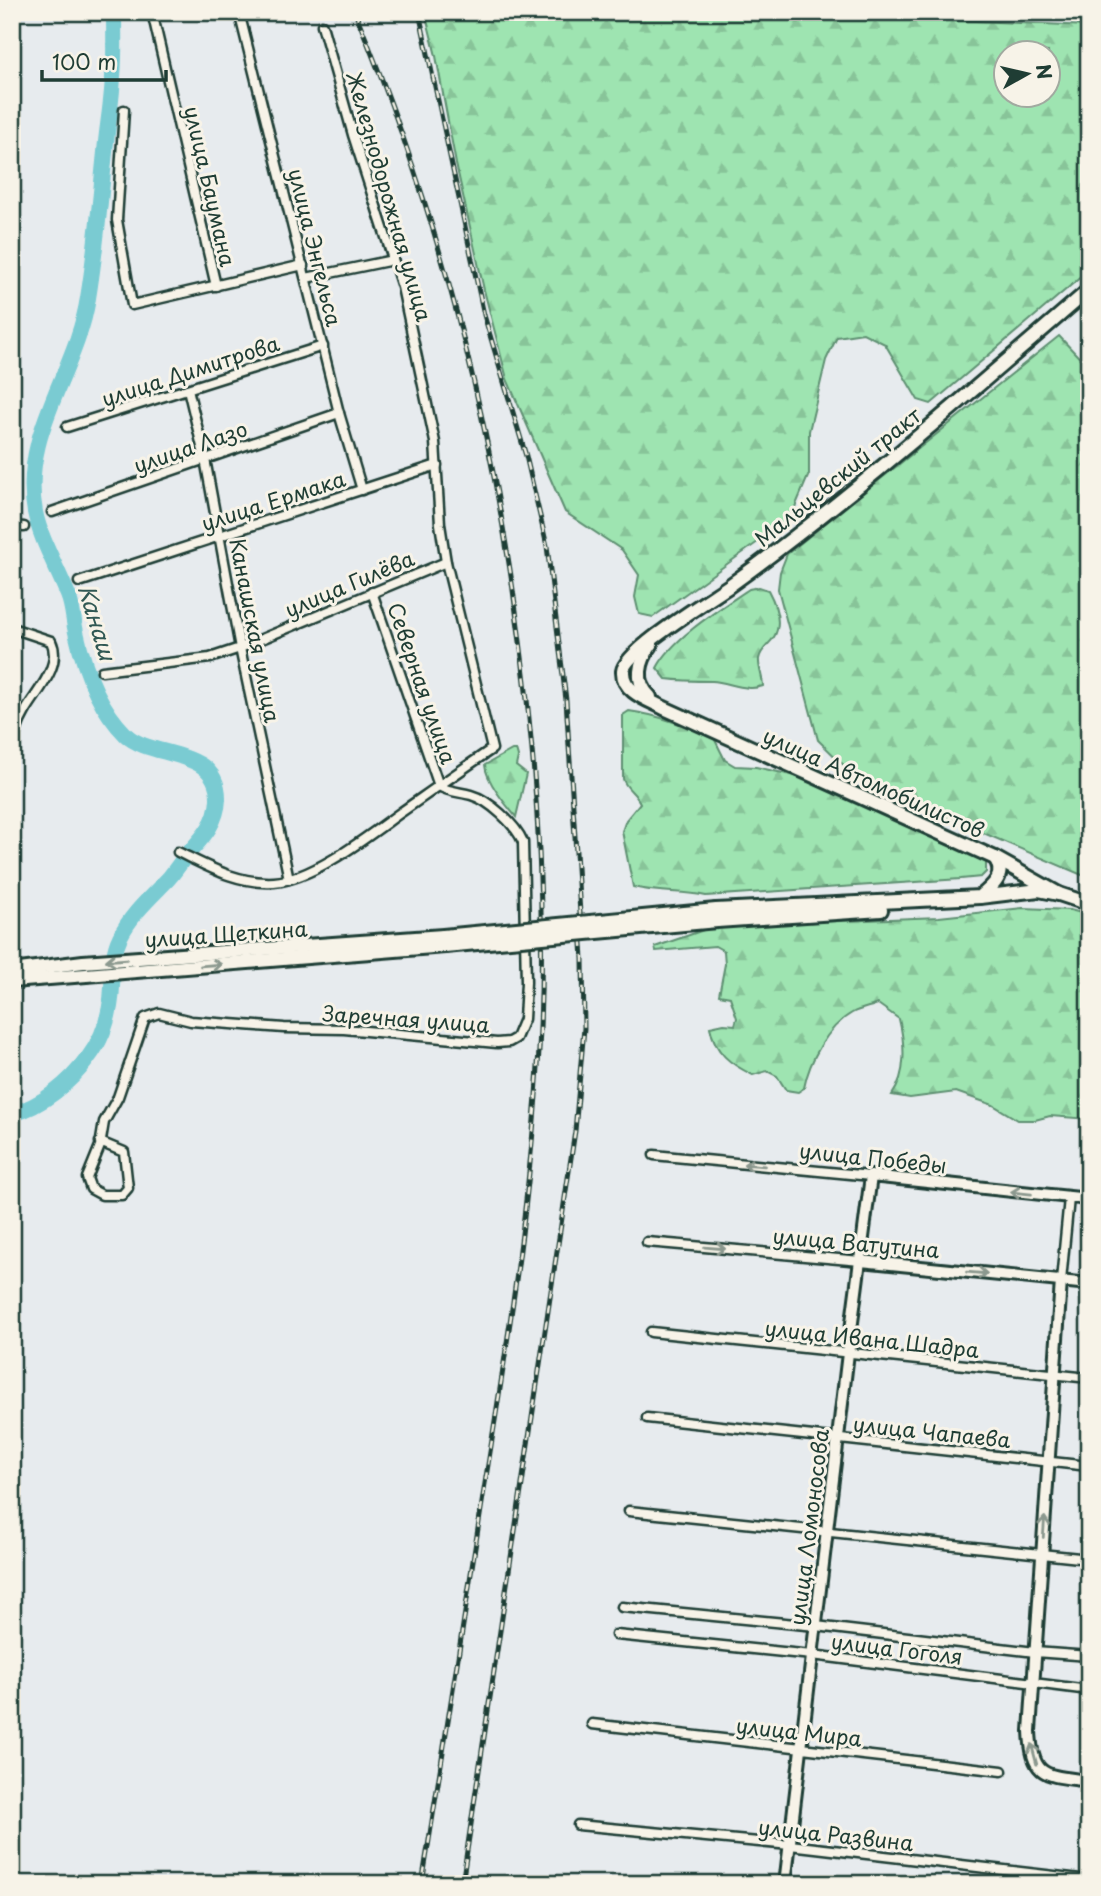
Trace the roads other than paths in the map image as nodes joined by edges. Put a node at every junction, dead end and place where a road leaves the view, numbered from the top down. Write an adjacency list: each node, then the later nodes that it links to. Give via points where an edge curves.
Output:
1 (152, 12): 8 (street, улица Баумана)
2 (239, 12): 6 (street, улица Энгельса)
3 (321, 25): 5 (street, Железнодорожная улица)
4 (124, 110): 8 (street, via 117,220 132,305)
5 (393, 260): 7 (street); 15 (street, Железнодорожная улица)
6 (303, 265): 7 (street, улица Энгельса); 8 (street)
7 (306, 278): 10 (street, улица Энгельса)
8 (216, 286)
9 (1089, 290): 27 (main road, Мальцевский тракт, via 799,534 664,629 642,652 633,686)
10 (323, 346): 11 (street, улица Димитрова); 12 (street, улица Энгельса)
11 (188, 389): 13 (street, улица Димитрова); 14 (street, Канашская улица)
12 (339, 413): 14 (street, улица Лазо); 16 (street, улица Энгельса)
13 (68, 427)
14 (205, 459): 17 (street, улица Лазо); 20 (street, Канашская улица)
15 (437, 465): 16 (street, улица Ермака); 21 (street, Железнодорожная улица)
16 (362, 490): 20 (street, улица Ермака)
17 (52, 512)
18 (12, 526): 19 (street)
19 (24, 527)
20 (219, 536): 22 (street, улица Ермака); 25 (street, Канашская улица)
21 (446, 562): 23 (street, улица Гилёва); 29 (street, Железнодорожная улица, via 492,749)
22 (79, 582)
23 (372, 592): 25 (street, улица Гилёва); 29 (street, Северная улица)
24 (12, 628): 28 (street, via 51,641 55,656 18,726)
25 (240, 648): 26 (street, улица Гилёва, via 210,658); 32 (street, Канашская улица)
26 (102, 671)
27 (664, 708): 31 (main road, улица Автомобилистов)
28 (12, 750)
29 (439, 786): 32 (street, via 351,848); 40 (street, Заречная улица, via 486,801 519,832 523,842 526,982 524,1019 516,1038 497,1042 284,1028 191,1021 159,1013 145,1018)
30 (178, 852): 32 (street, via 223,874 248,880)
31 (995, 858): 33 (main road); 34 (main road, улица Автомобилистов, via 999,877)
32 (289, 878)
33 (1059, 894): 34 (main road, via 1039,890); 35 (main road); 36 (main road, via 982,904)
34 (980, 897): 36 (main road)
35 (1089, 904)
36 (716, 915): 37 (main road, bridge)
37 (444, 941): 38 (main road, улица Щеткина, one-way to 38, via 149,957); 39 (main road, one-way to 37)
38 (12, 971)
39 (12, 981)
40 (100, 1142): 40 (street, via 88,1178 91,1189 102,1195 122,1195 128,1188 124,1152)
41 (654, 1155): 42 (street, улица Победы, one-way to 41)
42 (871, 1176): 43 (street, улица Победы, one-way to 42); 46 (street, улица Ломоносова)
43 (1069, 1198): 44 (street, улица Победы); 47 (street)
44 (1089, 1199)
45 (647, 1242): 46 (street, улица Ватутина, one-way to 46)
46 (861, 1261): 47 (street, улица Ватутина, one-way to 47); 50 (street, улица Ломоносова)
47 (1061, 1281): 48 (street, улица Ватутина); 51 (street)
48 (1089, 1284)
49 (651, 1332): 50 (street, улица Ивана Шадра)
50 (848, 1353): 51 (street, улица Ивана Шадра); 54 (street, улица Ломоносова)
51 (1055, 1375): 52 (street, улица Ивана Шадра); 55 (street)
52 (1089, 1378)
53 (647, 1418): 54 (street, улица Чапаева)
54 (838, 1439): 55 (street, улица Чапаева); 58 (street, улица Ломоносова)
55 (1049, 1461): 56 (street, улица Чапаева); 59 (street, one-way to 55)
56 (1089, 1466)
57 (629, 1511): 58 (street)
58 (827, 1532): 59 (street); 62 (street, улица Ломоносова)
59 (1042, 1555): 60 (street); 64 (street)
60 (1089, 1559)
61 (622, 1607): 62 (street, улица Гоголя)
62 (816, 1626): 64 (street, улица Гоголя); 65 (street, улица Ломоносова)
63 (616, 1635): 65 (street, улица Гоголя)
64 (1035, 1652): 66 (street, улица Гоголя); 67 (street)
65 (812, 1655): 67 (street, улица Гоголя); 70 (street, улица Ломоносова)
66 (1089, 1656)
67 (1033, 1682): 68 (street, улица Гоголя); 72 (street, one-way to 67, via 1053,1776 1036,1765 1030,1731)
68 (1089, 1690)
69 (592, 1724): 70 (street, улица Мира)
70 (801, 1749): 71 (street, улица Мира); 74 (street, улица Ломоносова)
71 (1002, 1771)
72 (1089, 1781)
73 (578, 1825): 74 (street, улица Развина)
74 (790, 1845): 75 (street, улица Развина); 76 (street, улица Ломоносова)
75 (1089, 1880)
76 (785, 1884)

